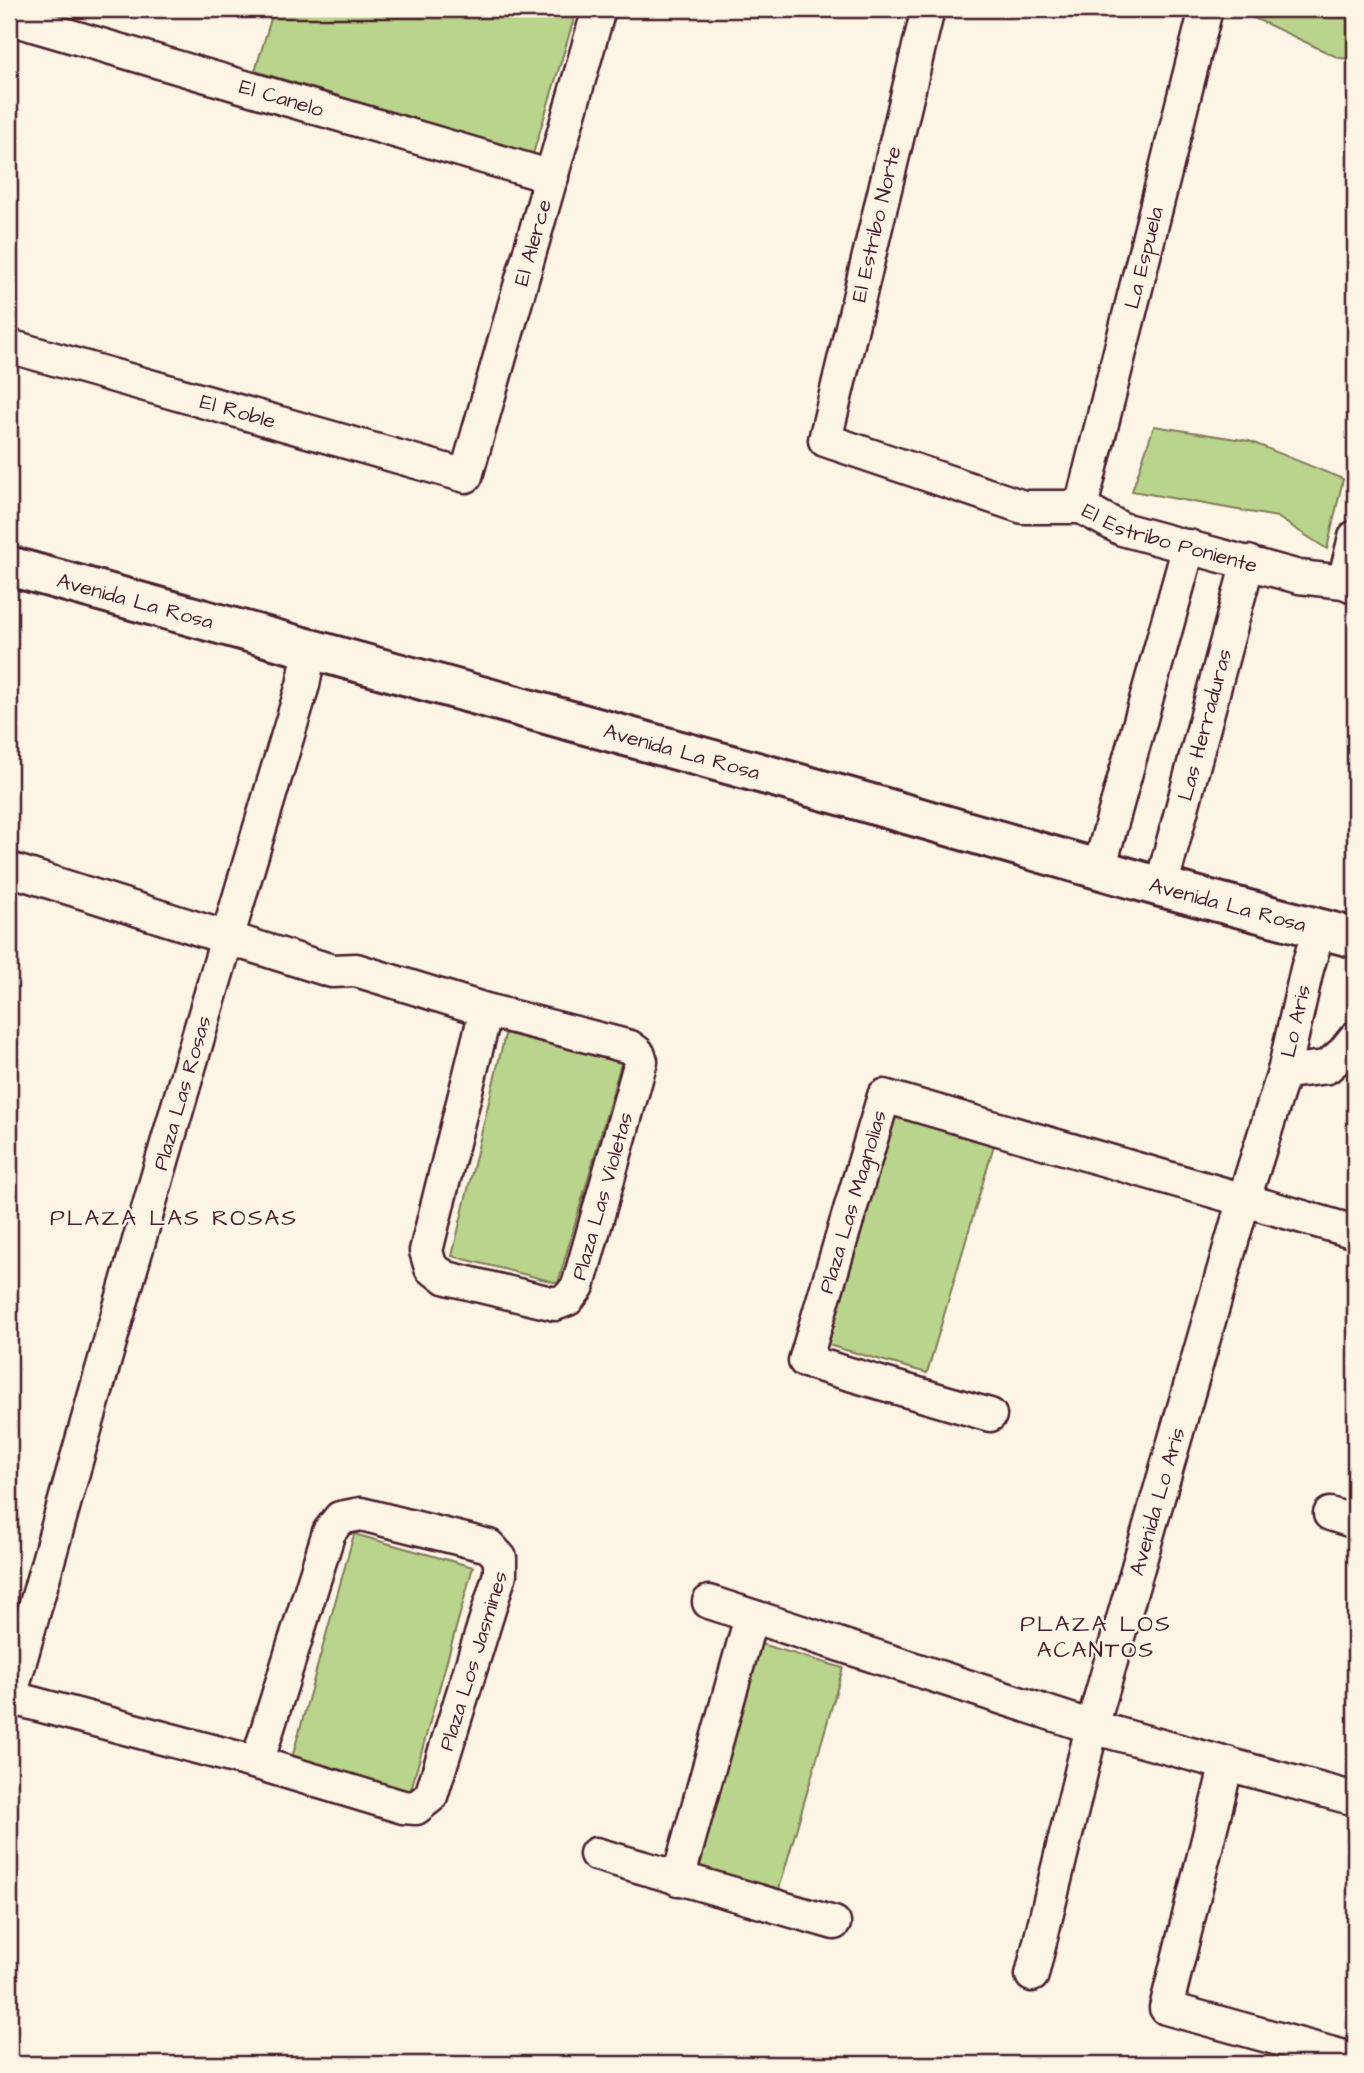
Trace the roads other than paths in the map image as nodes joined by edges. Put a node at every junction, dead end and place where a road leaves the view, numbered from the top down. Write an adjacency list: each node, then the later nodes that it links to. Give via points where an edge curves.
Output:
1 (599, 9): 5 (street, El Alerce)
2 (928, 9): 7 (street, El Estribo Norte)
3 (1206, 9): 9 (street, La Espuela)
4 (9, 18): 5 (street, El Canelo)
5 (552, 177): 8 (street, El Alerce)
6 (9, 345): 8 (street, El Roble)
7 (825, 440): 9 (street, El Estribo Poniente, via 1023,507)
8 (466, 476)
9 (1081, 507): 11 (street, El Estribo Poniente, via 1122,529)
10 (1355, 537): 14 (street)
11 (1189, 545): 12 (street, El Estribo Poniente); 17 (street)
12 (1248, 562): 14 (street, El Estribo Poniente, via 1300,577); 18 (street, Las Herraduras)
13 (9, 566): 15 (street, Avenida La Rosa)
14 (1350, 584)
15 (310, 649): 17 (street, Avenida La Rosa); 21 (street, Plaza Las Rosas)
16 (9, 869): 21 (street, Plaza Las Violetas)
17 (1099, 869): 18 (street, Avenida La Rosa)
18 (1161, 887): 19 (street, Avenida La Rosa)
19 (1319, 929): 20 (street, Avenida La Rosa); 24 (street, Lo Aris)
20 (1355, 938)
21 (226, 939): 22 (street, Plaza Las Violetas, via 332,971 356,970); 30 (street, Plaza Las Rosas)
22 (483, 1020): 22 (street, Plaza Las Violetas, via 426,1251 431,1268 447,1278 555,1304 568,1299 578,1286 641,1061 631,1047)
23 (1355, 1038): 24 (street, Lo Aris, via 1328,1067)
24 (1284, 1072): 25 (street, Avenida Lo Aris)
25 (1244, 1199): 26 (street); 27 (street, Plaza Las Magnolias, via 884,1096 805,1361); 31 (street, Avenida Lo Aris)
26 (1355, 1232)
27 (990, 1415)
28 (709, 1602): 29 (street)
29 (751, 1617): 31 (street); 36 (street)
30 (9, 1697): 32 (street, Plaza Los Jasmines)
31 (1092, 1727): 33 (street); 38 (street, Avenida Lo Aris)
32 (257, 1763): 32 (street, Plaza Los Jasmines, via 329,1532 340,1518 361,1514 489,1546 500,1558 500,1574 431,1796 416,1808 402,1807)
33 (1227, 1763): 34 (street); 39 (street, via 1166,2008)
34 (1355, 1799)
35 (596, 1854): 36 (street)
36 (678, 1879): 37 (street)
37 (834, 1923)
38 (1032, 1975)
39 (1355, 2060)

